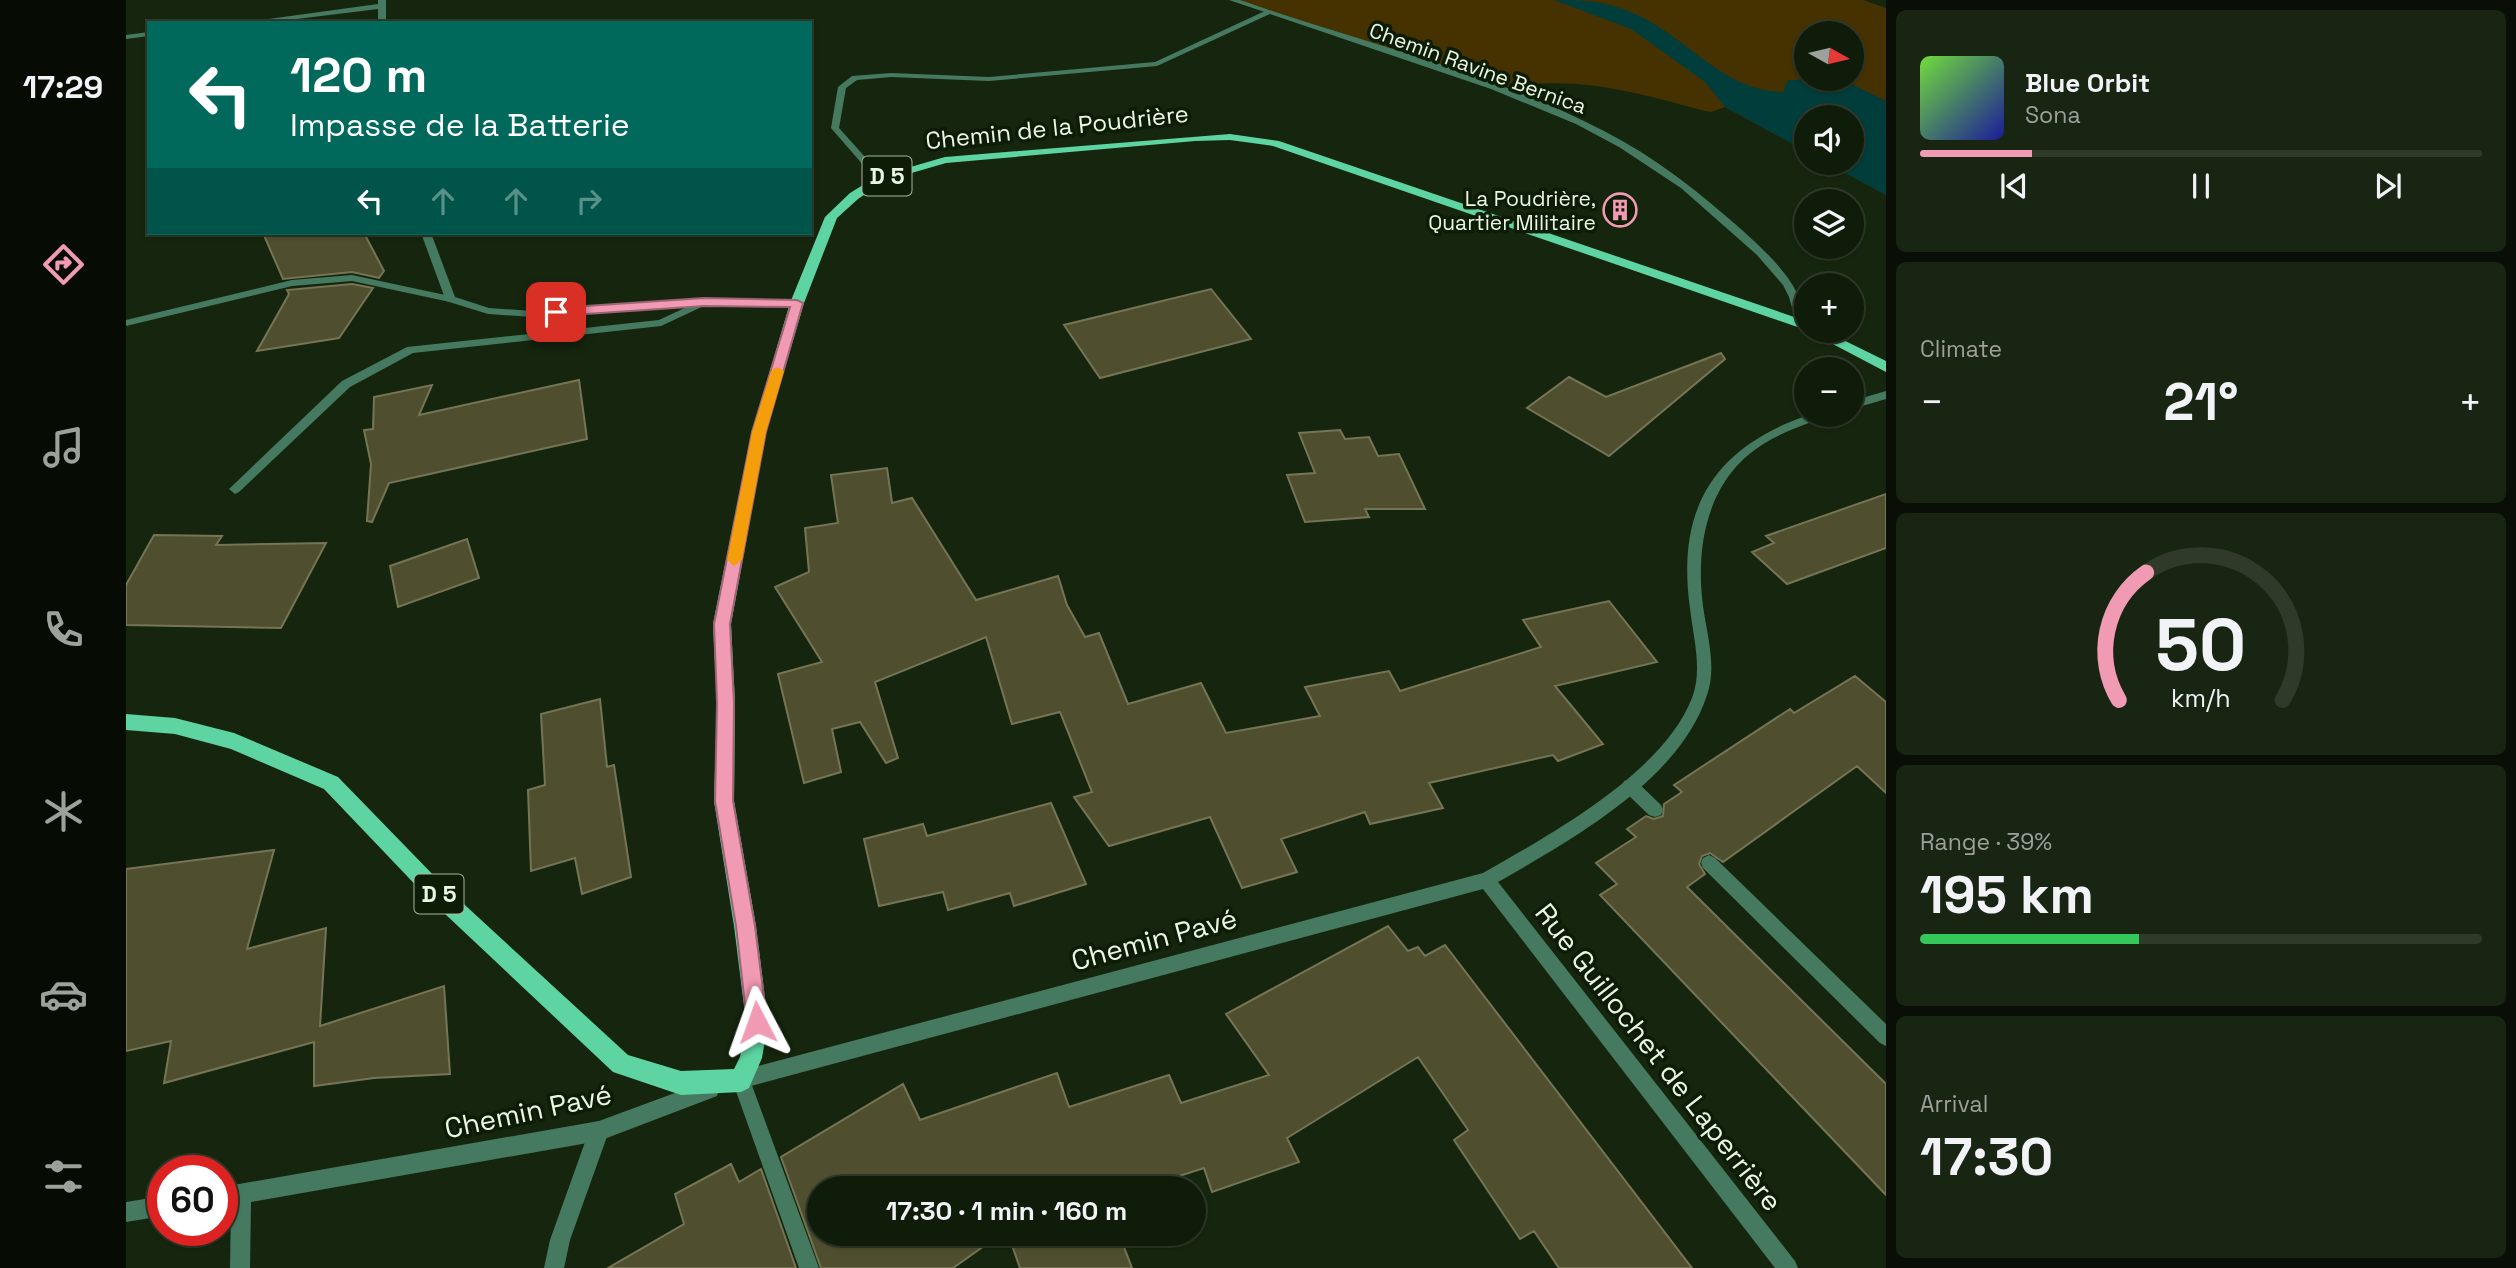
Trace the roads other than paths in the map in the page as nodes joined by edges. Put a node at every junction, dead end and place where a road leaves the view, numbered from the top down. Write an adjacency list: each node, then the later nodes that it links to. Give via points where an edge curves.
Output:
1 (1233, 0): 3 (street, Chemin Ravine Bernica)
2 (382, 3): 4 (street); 5 (street)
3 (1268, 13): 8 (street, via 1157,64 989,79 855,78 842,87 835,128); 10 (street, Chemin Ravine Bernica, via 1580,122 1699,196 1766,257)
4 (257, 21)
5 (382, 21)
6 (147, 34): 7 (street)
7 (126, 37)
8 (880, 179): 13 (main road, Chemin de la Poudrière / D 5, via 831,217); 14 (main road, Chemin de la Poudrière / D 5, via 946,160 996,155 1195,138 1275,143)
9 (427, 235): 11 (street)
10 (1794, 297)
11 (450, 299): 12 (street, via 488,311 532,314); 15 (street, via 352,278 292,283)
12 (704, 302): 13 (street); 21 (street, via 661,323 411,350 346,384)
13 (797, 303): 28 (main road, Chemin de la Poudrière / D 5, via 759,432 722,624 724,801 757,1022 751,1058)
14 (1794, 322)
15 (126, 323)
16 (1839, 343): 17 (main road)
17 (1886, 367)
18 (1886, 395): 19 (street)
19 (1864, 401)
20 (1794, 422): 23 (street, Chemin Pavé, via 1746,448 1719,477 1703,509 1694,539 1695,595 1704,661 1700,696 1678,736)
21 (235, 489)
22 (126, 722): 28 (main road, D 5, via 175,726 234,741 331,783 434,890 621,1064 681,1083)
23 (1630, 786): 24 (street); 26 (street, Chemin Pavé, via 1547,846)
24 (1655, 810)
25 (1709, 863): 27 (street)
26 (1486, 880): 28 (street, Chemin Pavé); 37 (street, Rue Guillochet de Laperrière)
27 (1886, 1037)
28 (741, 1080): 29 (street, Chemin Pavé); 36 (street)
29 (599, 1131): 30 (street, Chemin Pavé); 35 (street)
30 (238, 1194)
31 (147, 1209): 32 (street)
32 (126, 1212)
33 (238, 1246): 34 (street)
34 (240, 1268)
35 (554, 1268)
36 (809, 1268)
37 (1788, 1268)

